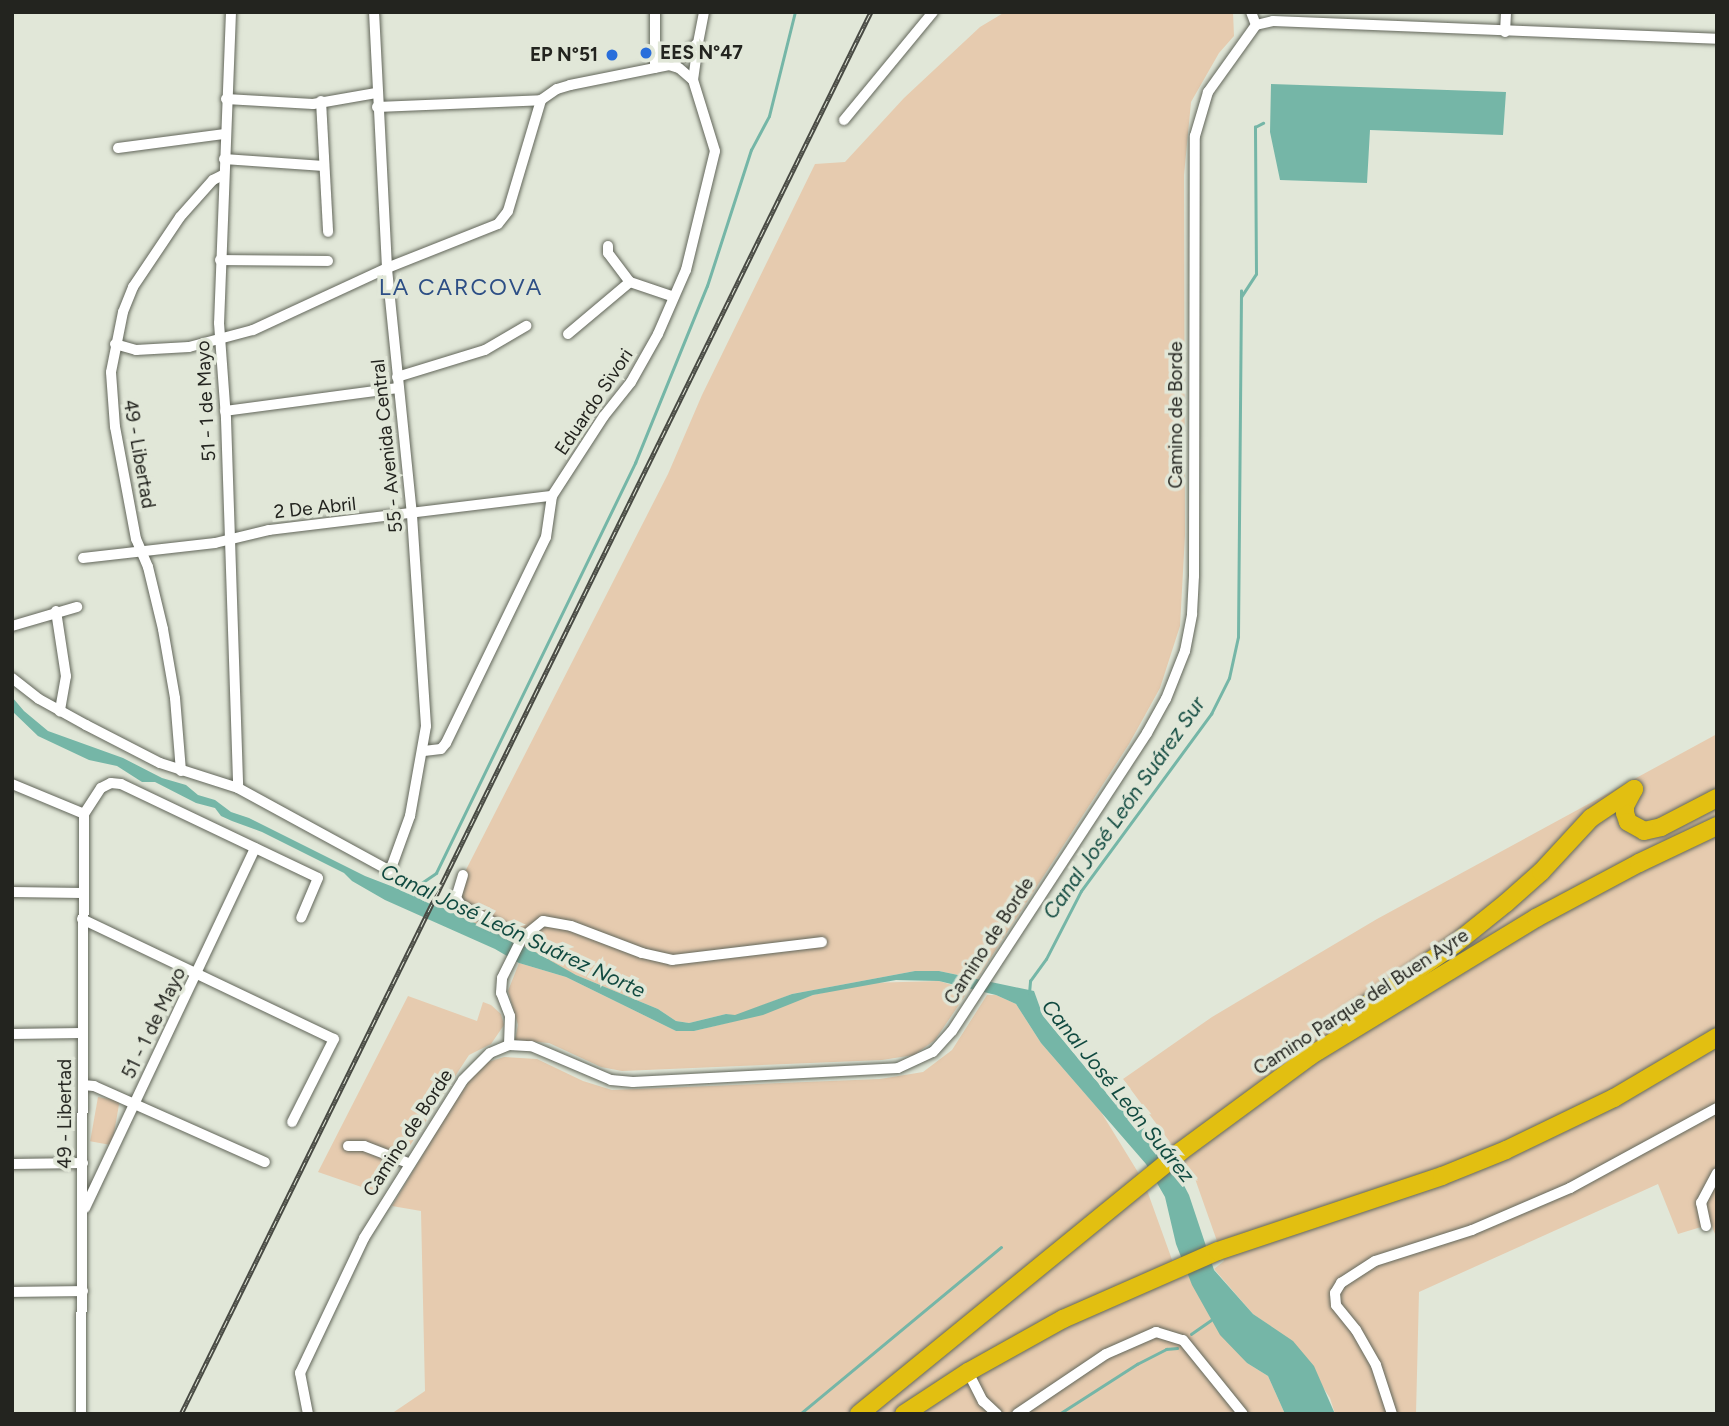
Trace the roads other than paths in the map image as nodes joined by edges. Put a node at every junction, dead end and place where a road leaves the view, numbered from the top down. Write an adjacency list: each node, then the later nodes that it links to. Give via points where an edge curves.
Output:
1 (232, 12): 16 (street, 51 - 1 de Mayo)
2 (374, 12): 15 (street, 55 - Avenida Central)
3 (654, 12): 13 (street)
4 (704, 12): 11 (street, Eduardo Sivori)
5 (933, 12): 20 (street)
6 (1251, 12): 8 (street)
7 (1506, 12): 9 (street)
8 (1256, 25): 9 (street, via 1273,21); 68 (street, Camino de Borde, via 1208,92 1195,136 1195,576 1185,651 1147,733 943,1043 919,1061 898,1068 624,1082 541,1049)
9 (1505, 32): 10 (street)
10 (1717, 39)
11 (698, 43): 12 (street); 14 (street, Eduardo Sivori)
12 (669, 65): 13 (street); 14 (street)
13 (655, 68): 17 (street, via 570,85)
14 (693, 80): 32 (street, Eduardo Sivori, via 715,151 691,254)
15 (376, 93): 18 (street); 19 (street, 55 - Avenida Central)
16 (226, 99): 18 (street); 21 (street, 51 - 1 de Mayo)
17 (541, 100): 19 (street); 30 (street, via 508,211 498,224)
18 (321, 101): 24 (street)
19 (377, 107): 30 (street, 55 - Avenida Central)
20 (844, 120)
21 (225, 134): 22 (street); 23 (street, 51 - 1 de Mayo)
22 (118, 148)
23 (224, 159): 24 (street); 25 (street, 51 - 1 de Mayo)
24 (324, 166): 26 (street)
25 (223, 175): 28 (street, 51 - 1 de Mayo); 36 (street, 49 - Libertad, via 180,217 133,287)
26 (328, 232)
27 (608, 246): 31 (street, via 608,253)
28 (220, 260): 29 (street); 35 (street, 51 - 1 de Mayo)
29 (328, 261)
30 (387, 268): 35 (street, via 253,330); 37 (street, 55 - Avenida Central)
31 (630, 282): 32 (street); 34 (street)
32 (674, 297): 39 (street, Eduardo Sivori, via 631,382)
33 (526, 326): 37 (street, via 485,350)
34 (568, 334)
35 (220, 340): 36 (street, via 136,350); 38 (street, 51 - 1 de Mayo)
36 (115, 344): 42 (street, 49 - Libertad, via 111,372 114,415)
37 (398, 383): 38 (street); 40 (street, 55 - Avenida Central)
38 (225, 411): 41 (street, 51 - 1 de Mayo)
39 (552, 496): 40 (street, 2 De Abril); 49 (street, Eduardo Sivori, via 546,537 446,743 441,749)
40 (412, 515): 41 (street, 2 De Abril, via 269,530); 49 (street, 55 - Avenida Central, via 425,692)
41 (230, 539): 42 (street, 2 De Abril); 52 (street, 51 - 1 de Mayo)
42 (141, 551): 43 (street, 2 De Abril); 50 (street, 49 - Libertad, via 163,629)
43 (83, 558)
44 (77, 607): 45 (street)
45 (56, 611): 46 (street); 48 (street, via 66,676)
46 (12, 626)
47 (12, 677): 48 (street)
48 (60, 711): 50 (street)
49 (424, 751): 52 (street, 55 - Avenida Central, via 410,816 390,871)
50 (181, 771): 52 (street)
51 (12, 784): 54 (street)
52 (238, 788)
53 (1717, 798): 69 (highway, via 1644,831 1628,822 1625,813 1634,789 1610,803 1506,903 1330,1030)
54 (84, 814): 56 (street, via 101,789 121,784); 59 (street, 49 - Libertad)
55 (1717, 826): 69 (highway, Camino Parque del Buen Ayre, via 1536,918)
56 (255, 848): 60 (street, via 318,878); 64 (street, 51 - 1 de Mayo)
57 (463, 875): 62 (street, via 456,898 461,905)
58 (12, 892): 59 (street)
59 (82, 893): 61 (street, 49 - Libertad)
60 (301, 918)
61 (82, 919): 64 (street); 65 (street, 49 - Libertad)
62 (521, 940): 63 (street, via 543,921 672,960); 68 (street, via 500,987 509,1008)
63 (822, 942)
64 (197, 974): 71 (street, 51 - 1 de Mayo); 73 (street, via 334,1039)
65 (81, 1033): 66 (street); 70 (street, 49 - Libertad)
66 (12, 1034)
67 (1717, 1037): 84 (highway, via 1614,1098 1506,1150 1175,1268 1063,1319)
68 (509, 1045): 77 (street, Camino de Borde, via 490,1053 469,1071)
69 (1285, 1073): 85 (highway, Camino Parque del Buen Ayre)
70 (83, 1085): 71 (street); 76 (street, 49 - Libertad)
71 (134, 1104): 75 (street); 80 (street, 51 - 1 de Mayo)
72 (1717, 1108): 92 (street, via 1570,1188 1472,1230 1375,1261 1340,1283 1336,1305 1376,1365)
73 (292, 1122)
74 (348, 1146): 77 (street, via 364,1146)
75 (265, 1162)
76 (83, 1163): 78 (street); 80 (street, 49 - Libertad)
77 (408, 1163): 87 (street, Camino de Borde, via 364,1238 300,1373)
78 (12, 1164)
79 (1717, 1173): 81 (street, via 1701,1203)
80 (83, 1212): 82 (street, 49 - Libertad)
81 (1706, 1226)
82 (83, 1291): 83 (street); 86 (street, 49 - Libertad)
83 (12, 1292)
84 (968, 1371): 88 (highway); 89 (street, via 983,1401)
85 (861, 1411)
86 (81, 1414)
87 (308, 1414)
88 (904, 1414)
89 (997, 1414)
90 (1017, 1414): 91 (street, via 1107,1354 1162,1332 1183,1340)
91 (1243, 1414)
92 (1392, 1414)

